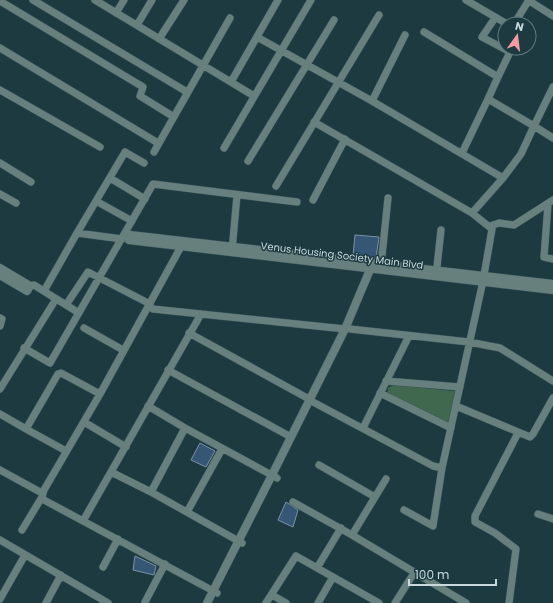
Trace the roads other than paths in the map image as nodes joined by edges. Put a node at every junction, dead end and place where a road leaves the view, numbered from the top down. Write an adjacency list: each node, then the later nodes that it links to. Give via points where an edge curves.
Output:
1 (33, 0): 32 (street)
2 (95, 0): 11 (street)
3 (124, 0): 11 (street)
4 (152, 0): 18 (street)
5 (184, 0): 22 (street)
6 (278, 0): 21 (street)
7 (311, 0): 24 (street)
8 (466, 0): 16 (street)
9 (528, 0): 13 (street); 14 (street)
10 (0, 1): 36 (street, via 142,87 140,96)
11 (116, 13): 18 (street)
12 (379, 15): 29 (street)
13 (519, 16)
14 (553, 16)
15 (230, 18): 25 (street)
16 (495, 18): 27 (street, via 482,37 510,52)
17 (334, 20): 26 (street)
18 (137, 25): 22 (street)
19 (424, 32): 27 (street)
20 (405, 35): 35 (street)
21 (257, 37): 24 (street); 28 (street)
22 (159, 39): 25 (street)
23 (0, 48): 41 (street)
24 (281, 51): 26 (street); 33 (street)
25 (202, 65): 28 (street); 32 (street)
26 (307, 66): 29 (street); 46 (street)
27 (498, 77): 34 (street)
28 (231, 82): 33 (street)
29 (338, 83): 35 (street); 37 (street)
30 (553, 87): 38 (street)
31 (0, 90): 42 (street)
32 (187, 92): 36 (street)
33 (254, 96): 43 (street)
34 (488, 99): 38 (street); 45 (street)
35 (372, 101): 45 (street)
36 (174, 117): 41 (street)
37 (314, 122): 40 (street); 52 (street)
38 (534, 126): 39 (street); 50 (street, via 521,154)
39 (553, 138)
40 (345, 140): 58 (street); 62 (street)
41 (158, 143): 44 (street)
42 (100, 147)
43 (224, 148)
44 (154, 152)
45 (462, 153): 50 (street)
46 (248, 161)
47 (0, 163): 51 (street)
48 (144, 163): 49 (street, via 125,152)
49 (110, 178): 55 (street); 57 (street)
50 (503, 178): 62 (street)
51 (31, 182)
52 (276, 186)
53 (0, 194): 61 (street)
54 (237, 195): 55 (street, via 153,184); 59 (street); 71 (street)
55 (145, 198): 63 (street)
56 (388, 198): 73 (street)
57 (96, 200): 63 (street); 68 (street)
58 (313, 200)
59 (297, 202)
60 (550, 202): 64 (street, via 514,225 499,223); 65 (street)
61 (16, 203)
62 (472, 213): 64 (street)
63 (132, 221): 69 (street)
64 (490, 226): 78 (street, via 492,229)
65 (545, 229): 66 (street); 72 (street, via 544,257)
66 (553, 229)
67 (441, 230): 75 (street)
68 (77, 233): 69 (street); 82 (street)
69 (127, 238): 70 (street, Venus Housing Society Main Blvd); 77 (street)
70 (183, 243): 71 (street, Venus Housing Society Main Blvd); 85 (street)
71 (232, 249): 73 (street, Venus Housing Society Main Blvd)
72 (553, 259)
73 (376, 267): 75 (street, Venus Housing Society Main Blvd); 91 (street)
74 (0, 268): 80 (street)
75 (436, 274): 78 (street, Venus Housing Society Main Blvd)
76 (0, 275): 80 (street, via 27,291)
77 (99, 278): 84 (street, via 86,273); 85 (street); 86 (street)
78 (483, 279): 79 (street, Venus Housing Society Main Blvd); 81 (street, Venus Housing Society Main Blvd); 94 (street)
79 (553, 284)
80 (30, 286): 82 (street, via 34,285)
81 (553, 290)
82 (44, 291): 83 (street)
83 (56, 299): 84 (street); 95 (street)
84 (66, 305): 86 (street)
85 (149, 305): 87 (street, via 153,309); 96 (street)
86 (79, 313): 95 (street, via 50,363)
87 (201, 314): 91 (street); 92 (street)
88 (0, 318): 89 (street)
89 (0, 326)
90 (84, 328): 96 (street)
91 (347, 329): 93 (street); 105 (street)
92 (189, 333): 97 (street); 105 (street)
93 (409, 336): 94 (street); 99 (street)
94 (469, 342): 98 (street, via 506,350); 100 (street)
95 (24, 348): 101 (street)
96 (123, 350): 102 (street)
97 (168, 370): 106 (street); 115 (street)
98 (553, 381)
99 (386, 382): 100 (street); 103 (street)
100 (460, 387): 107 (street)
101 (0, 389)
102 (100, 394): 109 (street); 113 (street, via 61,373 58,374)
103 (380, 394): 111 (street); 112 (street)
104 (553, 398): 114 (street, via 533,434 530,437)
105 (311, 401): 111 (street); 115 (street)
106 (148, 406): 110 (street); 116 (street)
107 (456, 406): 112 (street); 114 (street)
108 (0, 414): 113 (street)
109 (84, 422): 116 (street); 118 (street)
110 (185, 428): 117 (street); 125 (street)
111 (362, 428): 120 (street, via 433,466)
112 (451, 428): 120 (street)
113 (26, 429): 118 (street)
114 (518, 433): 161 (street, via 475,516 475,522 516,549)
115 (293, 438): 123 (street)
116 (126, 447): 122 (street)
117 (222, 449): 123 (street); 130 (street)
118 (66, 451): 126 (street)
119 (319, 465): 127 (street)
120 (442, 468): 129 (street, via 433,526)
121 (0, 470): 126 (street)
122 (111, 472): 125 (street); 133 (street)
123 (274, 477): 139 (street)
124 (386, 479): 127 (street)
125 (151, 492): 130 (street)
126 (42, 495): 133 (street, via 44,500); 135 (street)
127 (375, 497): 136 (street)
128 (293, 502): 134 (street)
129 (404, 510)
130 (187, 512): 139 (street)
131 (538, 514): 132 (street)
132 (553, 519)
133 (83, 521): 137 (street)
134 (341, 528): 136 (street); 143 (street)
135 (22, 530)
136 (352, 535): 144 (street)
137 (118, 539): 141 (street); 142 (street)
138 (0, 540): 140 (street)
139 (240, 542): 147 (street)
140 (25, 555): 145 (street); 149 (street)
141 (165, 564): 147 (street); 150 (street)
142 (103, 567)
143 (317, 568): 146 (street); 148 (street, via 296,556)
144 (414, 573): 159 (street); 160 (street)
145 (61, 575): 151 (street); 152 (street)
146 (333, 577): 157 (street); 158 (street)
147 (215, 592): 153 (street); 154 (street)
148 (272, 595): 155 (street); 156 (street)
149 (0, 599)
150 (145, 602)
151 (46, 603)
152 (108, 603)
153 (206, 603)
154 (212, 603)
155 (266, 603)
156 (286, 603)
157 (318, 603)
158 (379, 603)
159 (395, 603)
160 (466, 603)
161 (509, 603)

